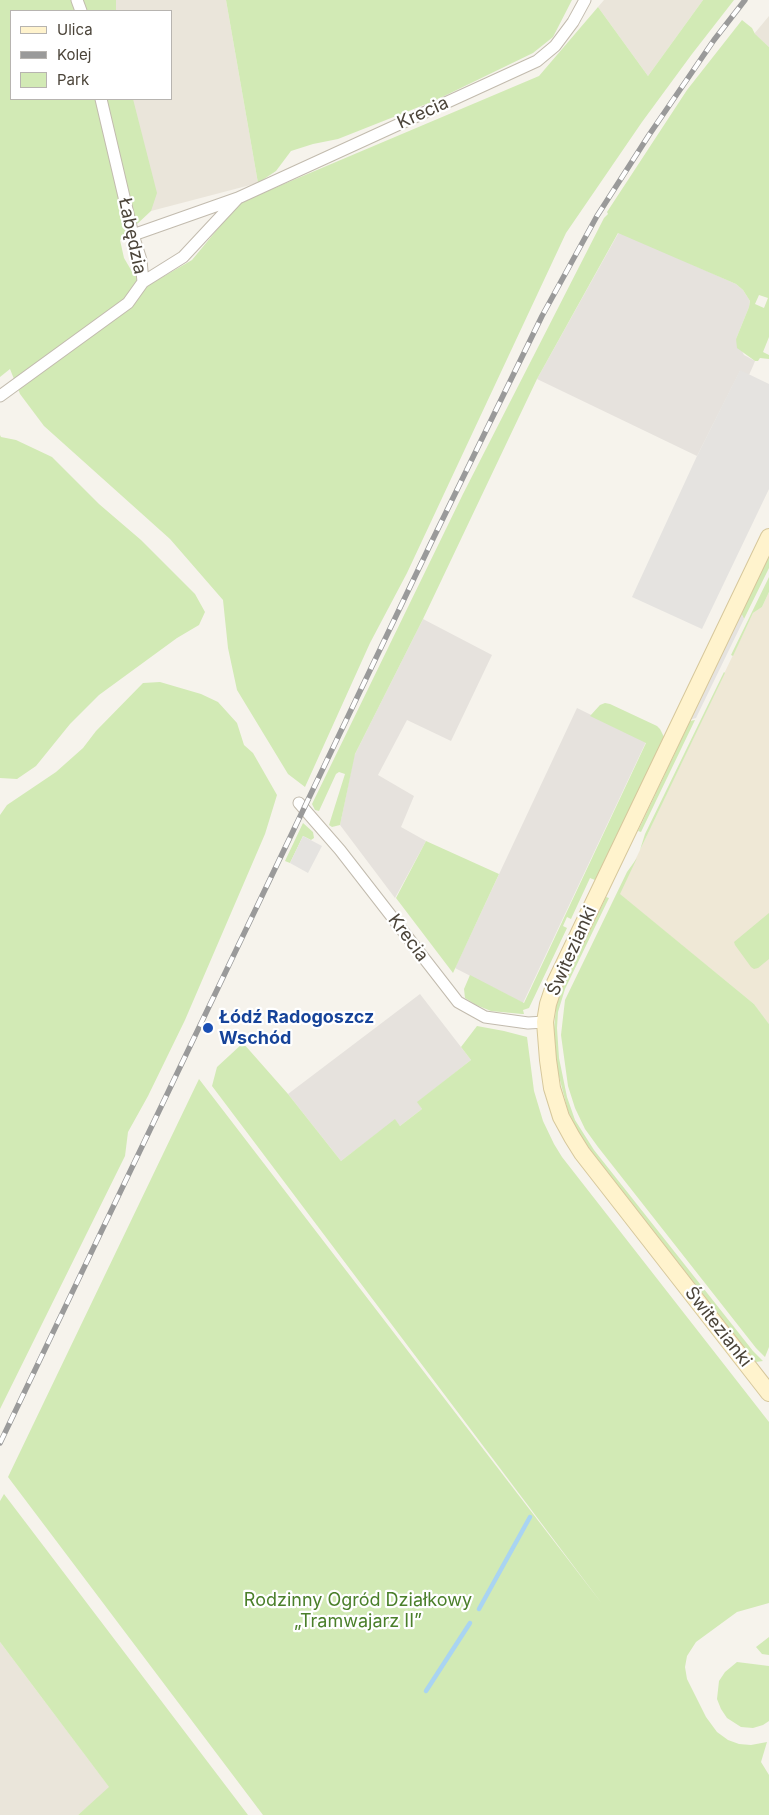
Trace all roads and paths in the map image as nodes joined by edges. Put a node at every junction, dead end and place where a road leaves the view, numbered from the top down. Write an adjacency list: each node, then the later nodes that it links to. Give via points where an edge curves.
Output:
1 (585, 0): 3 (street, Krecia, via 556,46 537,61)
2 (101, 100): 4 (street, Łabędzia)
3 (238, 198): 4 (street, Krecia); 5 (street, Krecia, via 183,257)
4 (133, 235): 5 (street, Łabędzia, via 141,260)
5 (143, 282): 6 (street, Łabędzia, via 128,303)
6 (0, 396)
7 (769, 537): 9 (street, Świtezianki, via 555,983)
8 (299, 803): 9 (street, Krecia, via 340,850 458,1002 485,1018)
9 (545, 1022): 10 (street, Świtezianki, via 552,1088 561,1117 572,1137)
10 (769, 1393)

